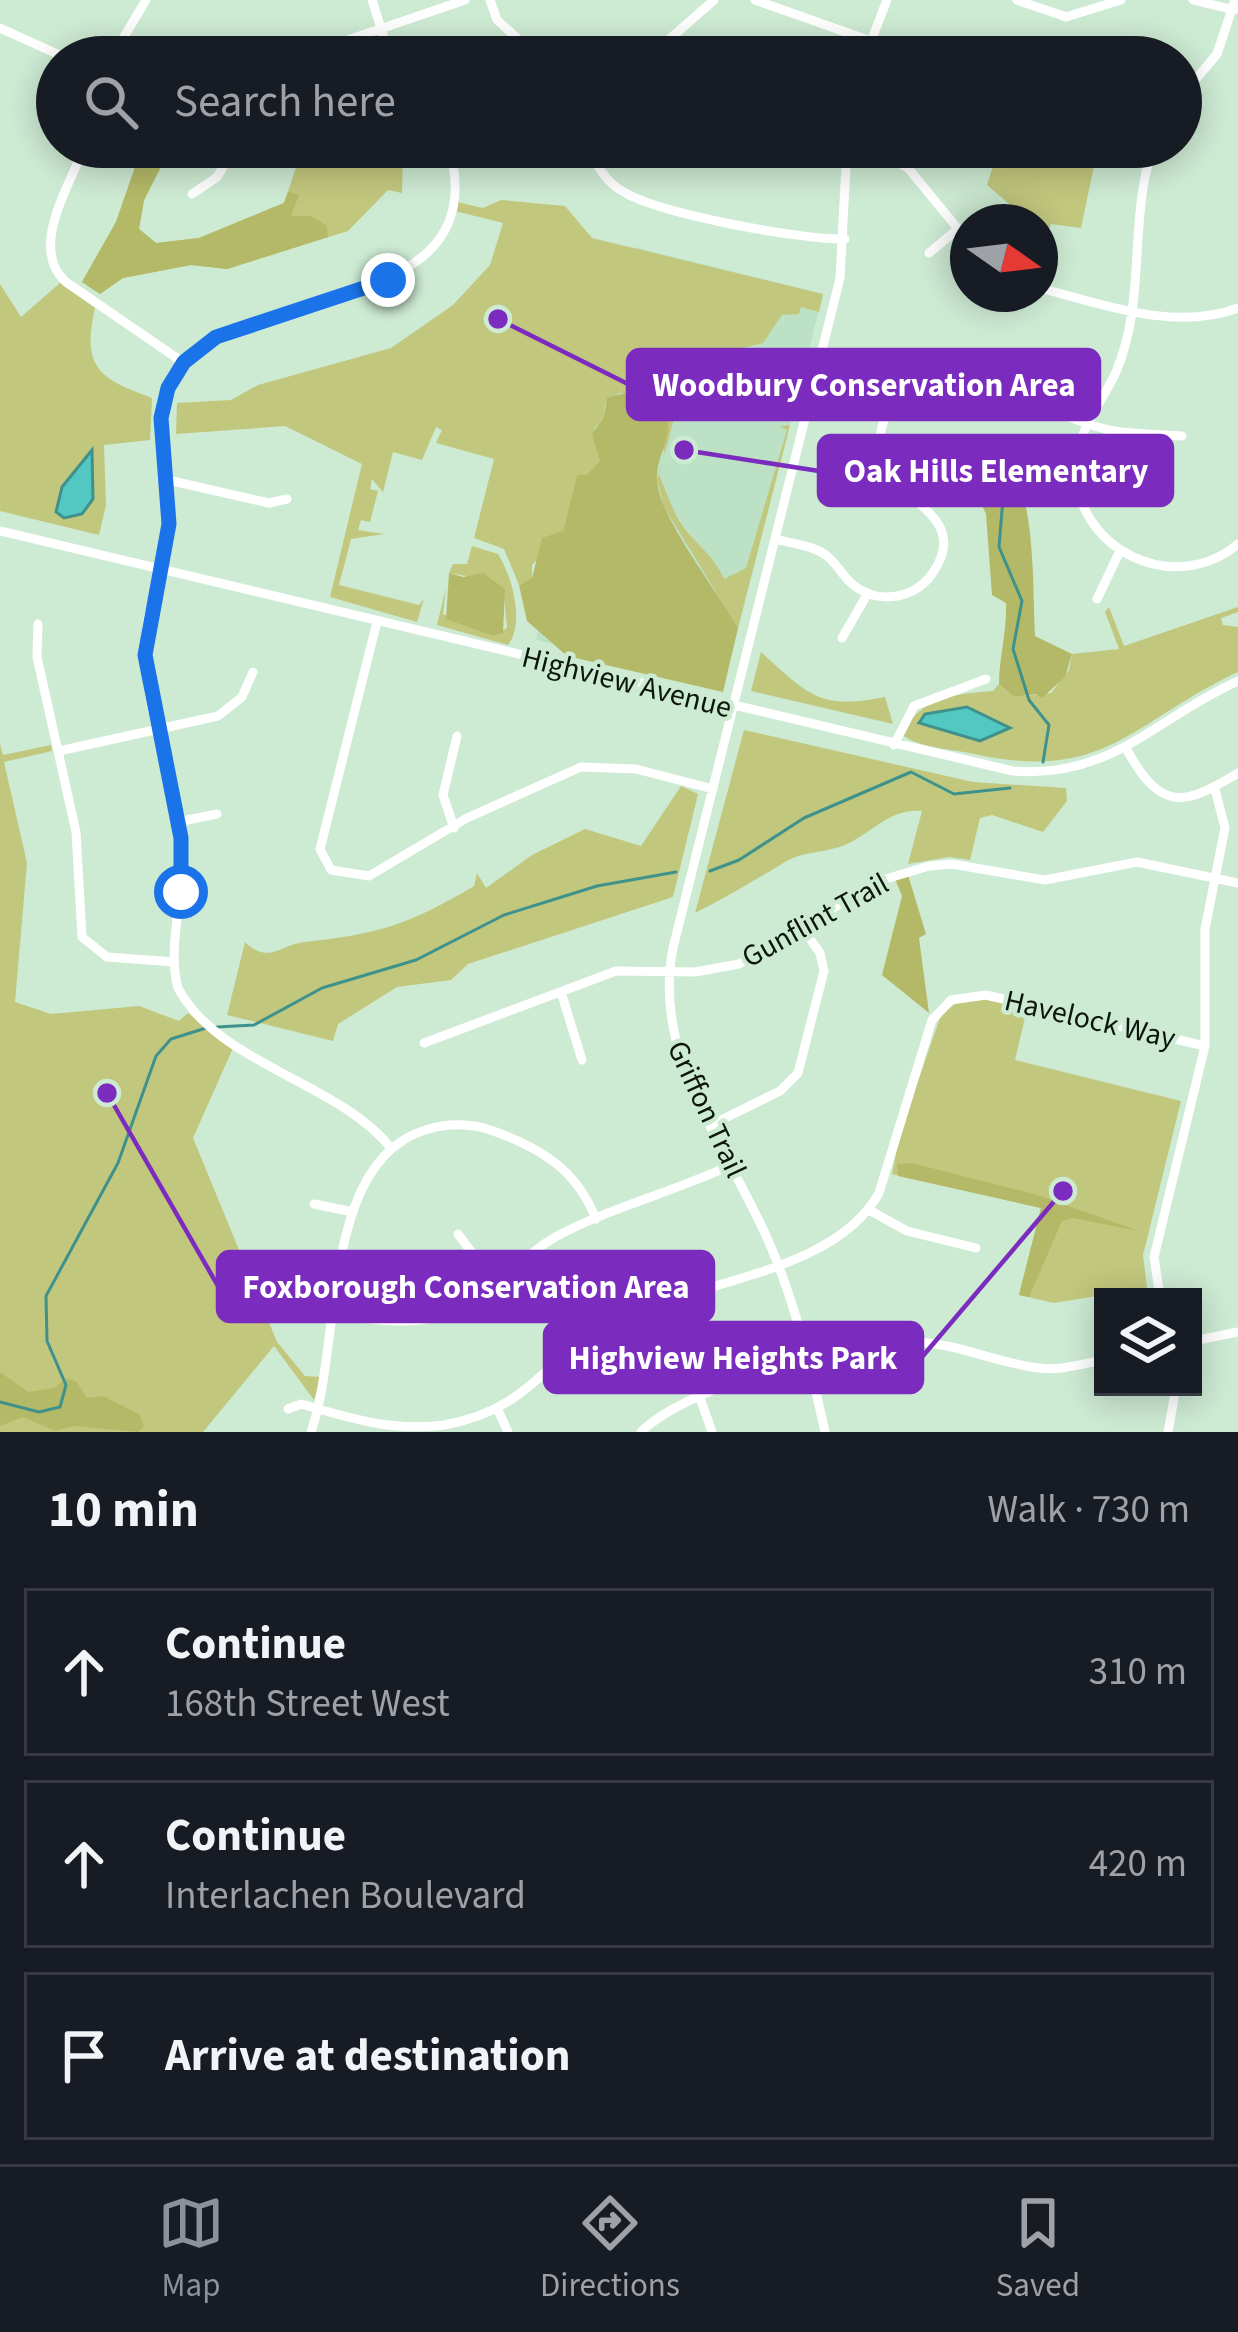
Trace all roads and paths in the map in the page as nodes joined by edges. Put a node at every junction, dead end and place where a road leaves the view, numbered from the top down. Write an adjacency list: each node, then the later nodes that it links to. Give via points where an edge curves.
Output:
1 (146, 0): 14 (street)
2 (372, 0): 13 (street)
3 (465, 0): 13 (street)
4 (490, 0): 17 (street)
5 (714, 0): 18 (street)
6 (755, 0): 19 (street)
7 (887, 0): 20 (street)
8 (1017, 0): 9 (street, via 1058,17)
9 (1121, 0)
10 (1193, 0): 11 (street)
11 (1235, 7): 22 (street)
12 (0, 28): 21 (street)
13 (377, 28): 15 (street); 16 (street)
14 (125, 36)
15 (355, 36)
16 (381, 36)
17 (515, 36)
18 (673, 36)
19 (862, 36)
20 (872, 36)
21 (36, 44)
22 (1202, 72)
23 (76, 168): 38 (street, via 51,235 53,267)
24 (222, 168): 30 (street)
25 (452, 168): 38 (street, via 446,219 414,264 216,337)
26 (599, 168): 33 (street, via 635,198 793,235)
27 (847, 168): 33 (street, Griffon Trail)
28 (908, 168): 31 (street)
29 (1148, 168): 37 (street)
30 (192, 194)
31 (950, 219)
32 (950, 236): 34 (street)
33 (845, 239): 44 (street, Griffon Trail)
34 (929, 254)
35 (1058, 292): 37 (street)
36 (1238, 308): 37 (street, via 1190,316)
37 (1131, 310): 39 (street, via 1115,374)
38 (184, 362): 41 (street, via 161,418)
39 (1088, 423): 40 (street); 46 (street, via 1077,455 1080,495); 48 (street, via 954,383 904,392 884,420 881,452 894,480 932,512 941,549 916,589)
40 (1182, 436)
41 (168, 481): 42 (street, via 269,503); 47 (street)
42 (287, 499)
43 (0, 531): 47 (street, Highview Avenue)
44 (776, 539): 48 (street, via 826,556); 56 (street, Griffon Trail)
45 (1238, 544): 46 (street, via 1176,569)
46 (1120, 551): 49 (street)
47 (162, 569): 50 (street, Highview Avenue); 57 (street, via 145,655)
48 (868, 593): 52 (street)
49 (1097, 599)
50 (377, 622): 56 (street, Highview Avenue); 67 (street, via 321,860 364,877)
51 (38, 624): 61 (street, via 37,658)
52 (842, 638)
53 (253, 672): 57 (street, via 225,713)
54 (986, 679): 59 (street, via 914,706)
55 (1238, 681): 60 (street, Highview Avenue)
56 (734, 708): 59 (street, Highview Avenue); 63 (street, Griffon Trail)
57 (158, 729): 61 (street); 66 (street)
58 (457, 736): 67 (street, via 442,800)
59 (894, 745): 60 (street, Highview Avenue, via 1039,773)
60 (1127, 750): 64 (street, via 1162,794 1190,799)
61 (58, 751): 71 (street, via 78,850 78,924)
62 (1238, 772): 64 (street)
63 (713, 789): 67 (street, via 622,766 581,767); 74 (street, Griffon Trail)
64 (1215, 789): 68 (street, via 1225,828)
65 (217, 814): 66 (street)
66 (177, 822): 73 (street, via 182,876)
67 (454, 828)
68 (1214, 878): 69 (street, Gunflint Trail); 70 (street, Gunflint Trail, via 1137,862 1045,880 937,864 879,881); 77 (street, via 1205,929)
69 (1238, 883)
70 (803, 928): 74 (street, Gunflint Trail, via 739,964); 79 (street, via 824,971 798,1072 780,1091)
71 (90, 946): 72 (street); 73 (street, via 107,957)
72 (80, 955)
73 (174, 962): 80 (street, via 178,988 195,1011 265,1065 356,1112)
74 (669, 972): 75 (street, Gunflint Trail, via 616,971); 79 (street, Griffon Trail, via 671,1035)
75 (561, 992): 76 (street, Gunflint Trail); 78 (street)
76 (424, 1043)
77 (1205, 1046): 83 (street, Havelock Way, via 986,995 951,1000 932,1020); 90 (street, via 1154,1257)
78 (582, 1060)
79 (711, 1125): 81 (street, Griffon Trail)
80 (391, 1148): 84 (street, via 366,1177); 85 (street, via 446,1126 493,1130 568,1172)
81 (731, 1165): 85 (street); 88 (street, Griffon Trail)
82 (314, 1204): 84 (street)
83 (869, 1210): 87 (street, via 907,1232); 88 (street, via 837,1240)
84 (353, 1212): 91 (street)
85 (596, 1219): 89 (street, via 543,1244)
86 (458, 1234): 89 (street)
87 (976, 1248)
88 (777, 1263): 94 (street, Griffon Trail); 98 (street, via 609,1324)
89 (496, 1285): 91 (street, via 472,1305 428,1322)
90 (1159, 1288)
91 (333, 1313): 100 (street)
92 (1238, 1332): 93 (street)
93 (1202, 1339)
94 (808, 1357): 95 (street, via 912,1342 1039,1369); 97 (street); 105 (street, Griffon Trail)
95 (1094, 1361)
96 (1174, 1396): 106 (street)
97 (700, 1398): 103 (street); 104 (street)
98 (497, 1408): 100 (street, via 445,1425 406,1427); 102 (street)
99 (288, 1409): 100 (street)
100 (319, 1409): 101 (street)
101 (311, 1432)
102 (508, 1432)
103 (641, 1432)
104 (712, 1432)
105 (825, 1432)
106 (1168, 1432)

